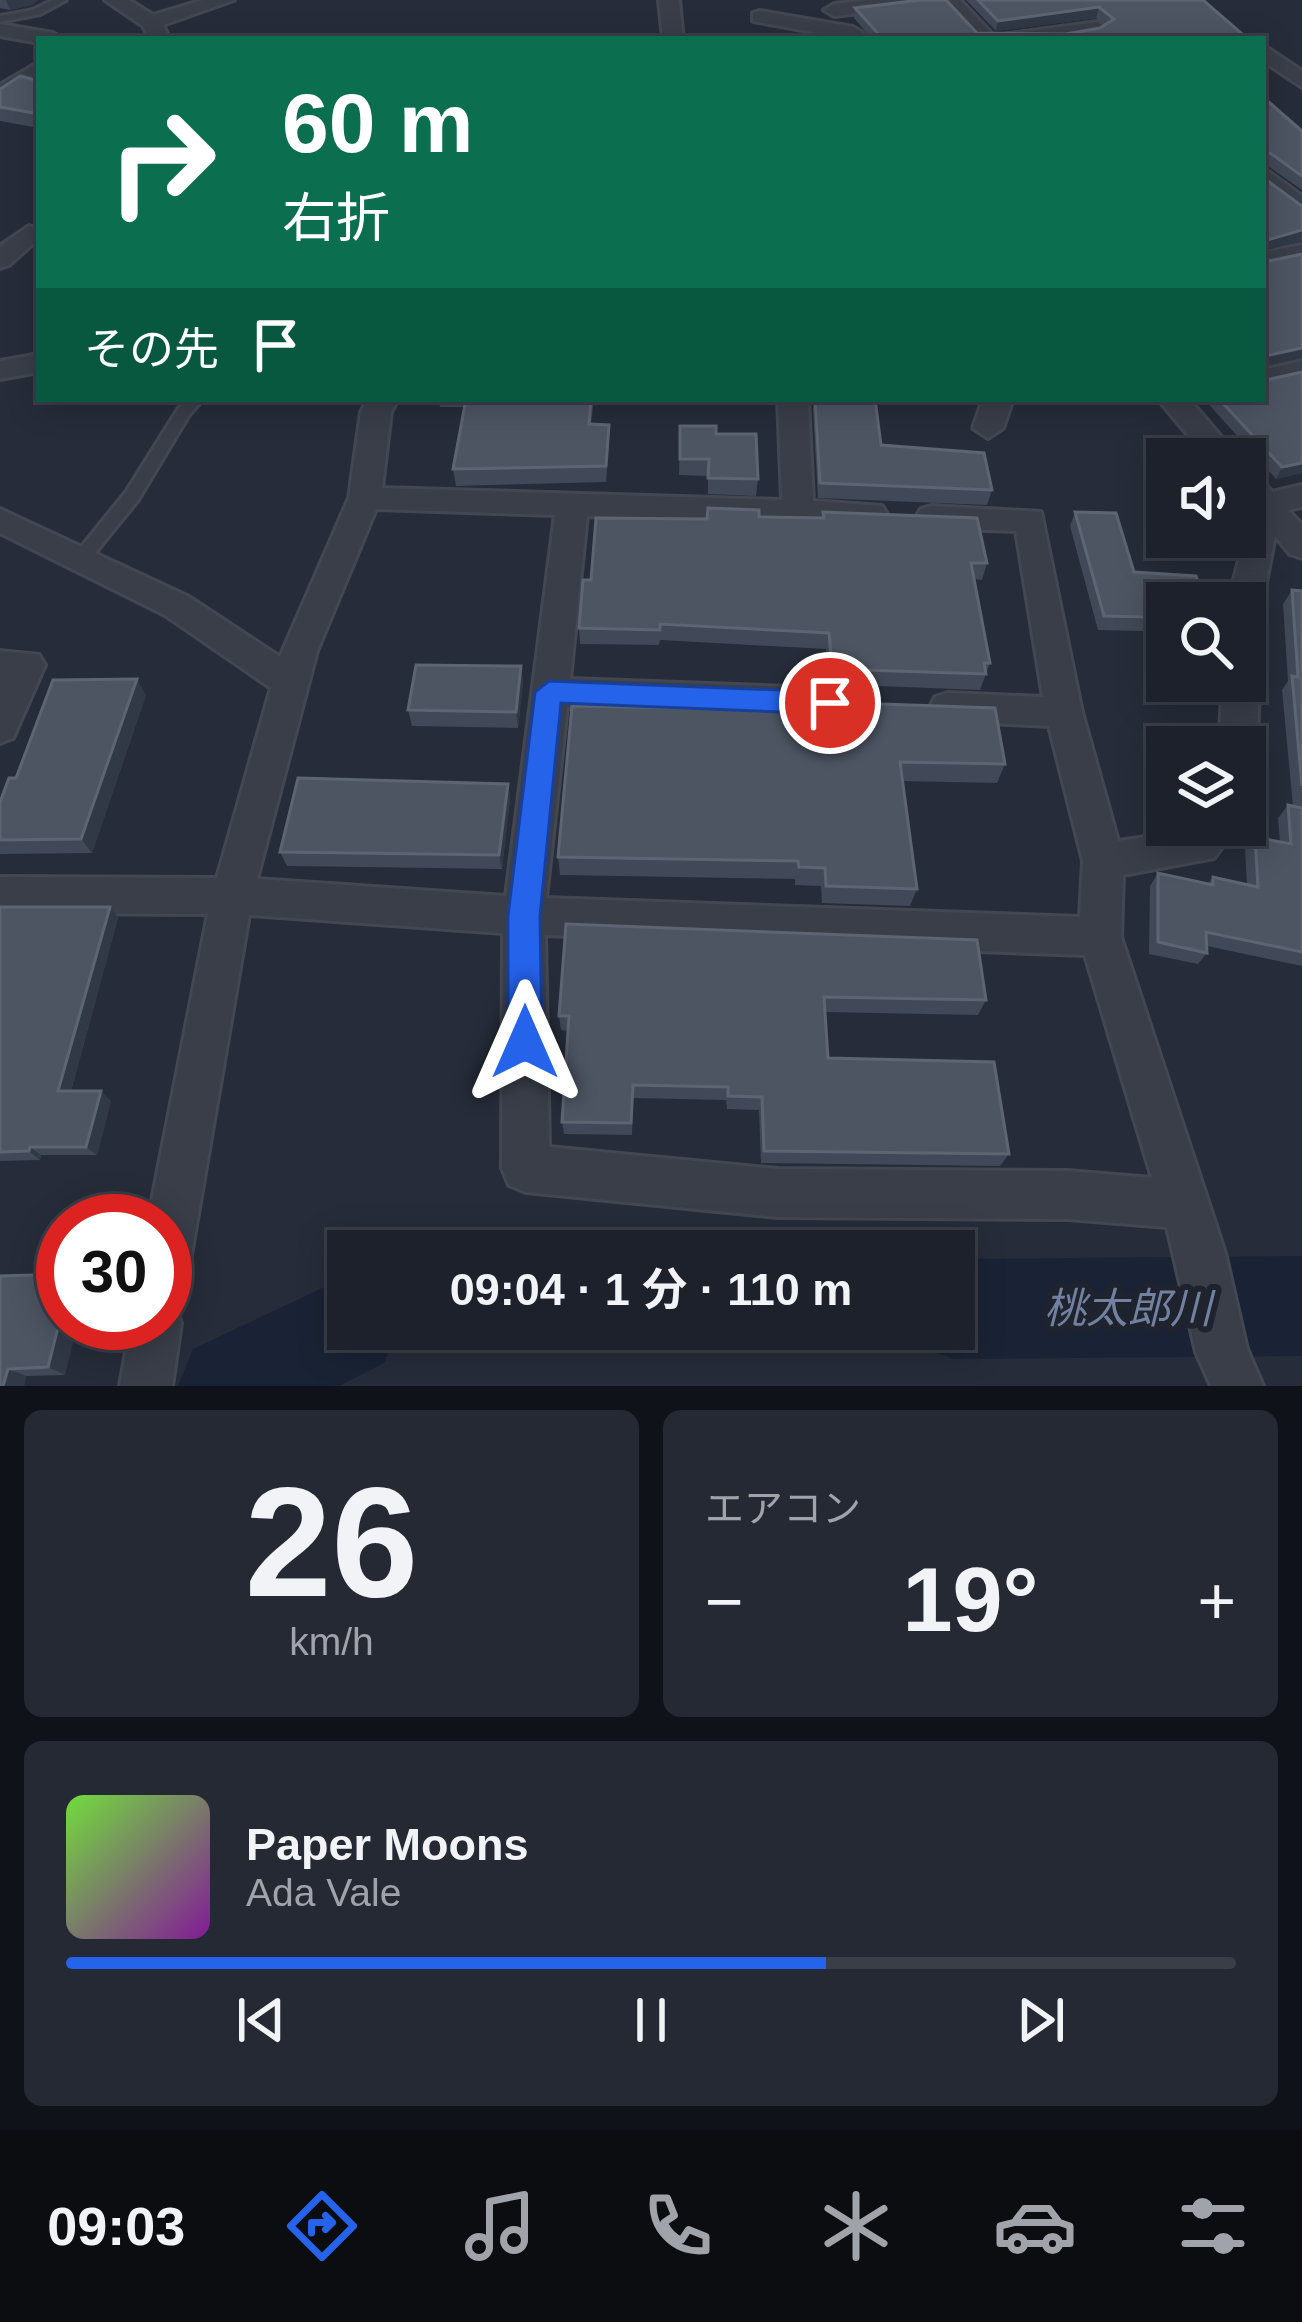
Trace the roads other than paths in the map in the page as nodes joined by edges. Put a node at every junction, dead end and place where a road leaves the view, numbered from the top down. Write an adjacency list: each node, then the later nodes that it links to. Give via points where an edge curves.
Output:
1 (61, 0): 9 (lane)
2 (115, 0): 12 (street)
3 (224, 0): 12 (street)
4 (669, 0): 14 (street)
5 (918, 0): 7 (street)
6 (949, 0): 16 (street)
7 (830, 5): 15 (street)
8 (760, 16): 15 (street)
9 (0, 19)
10 (1096, 27): 17 (street)
11 (0, 30): 13 (street)
12 (155, 31)
13 (36, 36)
14 (673, 36)
15 (856, 36)
16 (983, 36)
17 (1026, 36)
18 (1266, 53): 20 (street)
19 (36, 70): 22 (street)
20 (1301, 80): 21 (street)
21 (1266, 86)
22 (0, 95)
23 (1266, 181): 24 (street)
24 (1302, 209)
25 (29, 234): 28 (street)
26 (1302, 253): 27 (street)
27 (1266, 259)
28 (0, 260)
29 (36, 364): 30 (street)
30 (0, 370)
31 (1302, 370): 32 (street)
32 (1266, 378)
33 (193, 402): 47 (lane)
34 (381, 402): 40 (street)
35 (794, 402): 43 (street)
36 (1177, 402): 37 (street)
37 (1207, 438)
38 (1266, 494): 39 (street)
39 (1302, 496)
40 (365, 498): 42 (street); 49 (street)
41 (1266, 505): 45 (street)
42 (572, 507): 43 (street); 50 (street)
43 (798, 512): 53 (street, via 1030,520)
44 (12, 527): 46 (street); 47 (street)
45 (1302, 546)
46 (0, 560)
47 (80, 560): 49 (street, via 177,606)
48 (0, 665): 54 (street, via 26,665)
49 (289, 682): 58 (street)
50 (549, 692): 51 (street); 59 (street)
51 (877, 705)
52 (923, 706): 53 (street)
53 (1064, 712): 56 (street)
54 (0, 728)
55 (1200, 846): 56 (street)
56 (1103, 861): 60 (street)
57 (0, 895): 58 (street)
58 (232, 896): 59 (street); 61 (street)
59 (524, 916): 60 (street); 62 (street, via 526,1168 778,1193)
60 (1100, 937): 62 (street)
61 (177, 1194)
62 (1184, 1204): 65 (street)
63 (152, 1350): 64 (street)
64 (146, 1386)
65 (1237, 1386)

